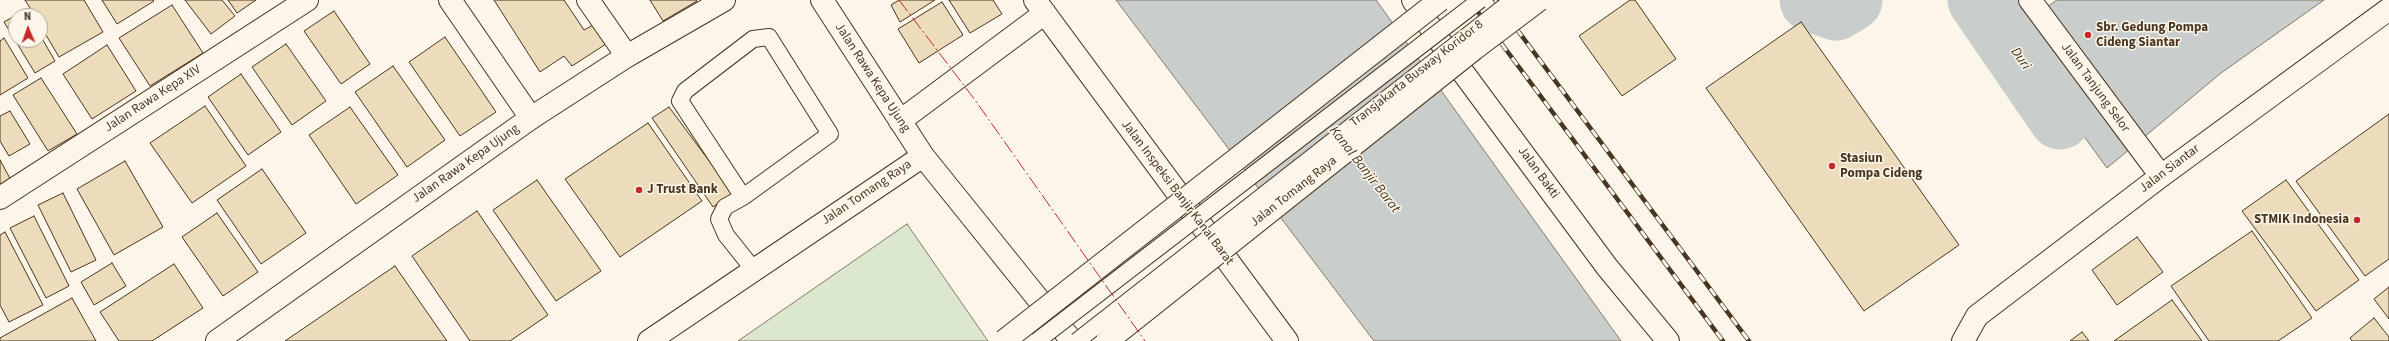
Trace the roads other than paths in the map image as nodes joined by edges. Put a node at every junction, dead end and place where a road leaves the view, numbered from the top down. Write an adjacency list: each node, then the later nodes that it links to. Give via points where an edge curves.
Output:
1 (307, 0): 20 (street, Jalan Rawa Kepa XIV)
2 (450, 0): 15 (street)
3 (588, 0): 14 (street)
4 (724, 0): 14 (street, Jalan Rawa Kepa Ujung)
5 (822, 0): 16 (street, Jalan Rawa Kepa Ujung)
6 (1413, 0): 30 (street, Jalan Bakti, via 1436,36 1607,267)
7 (1440, 0): 24 (street, bridge)
8 (1480, 0): 25 (lane, Transjakarta Busway Koridor 8, bridge)
9 (1513, 0): 27 (lane, Transjakarta Busway Koridor 8, bridge)
10 (1539, 0): 28 (street, Jalan Tomang Raya, bridge)
11 (2034, 5): 18 (street, Jalan Tanjung Selor)
12 (1040, 7): 16 (street); 29 (street, Jalan Inspeksi Banjir Kanal Barat)
13 (2389, 9): 18 (street, Jalan Siantar)
14 (628, 56): 15 (street, Jalan Rawa Kepa Ujung)
15 (531, 118): 22 (street, Jalan Rawa Kepa Ujung)
16 (900, 121): 17 (street, Jalan Rawa Kepa Ujung)
17 (923, 156): 21 (street, Jalan Tomang Raya); 26 (street, Jalan Tomang Raya)
18 (2156, 170): 31 (street, Jalan Siantar, via 1977,316)
19 (743, 197): 19 (lane, via 830,134 768,37 753,39 685,91 680,101); 21 (lane, via 725,207 720,219 726,235)
20 (0, 198)
21 (754, 270): 23 (street, Jalan Tomang Raya)
22 (217, 341)
23 (649, 341)
24 (1004, 341)
25 (1037, 341)
26 (1072, 341)
27 (1077, 341)
28 (1107, 341)
29 (1286, 341)
30 (1668, 341)
31 (1963, 341)

